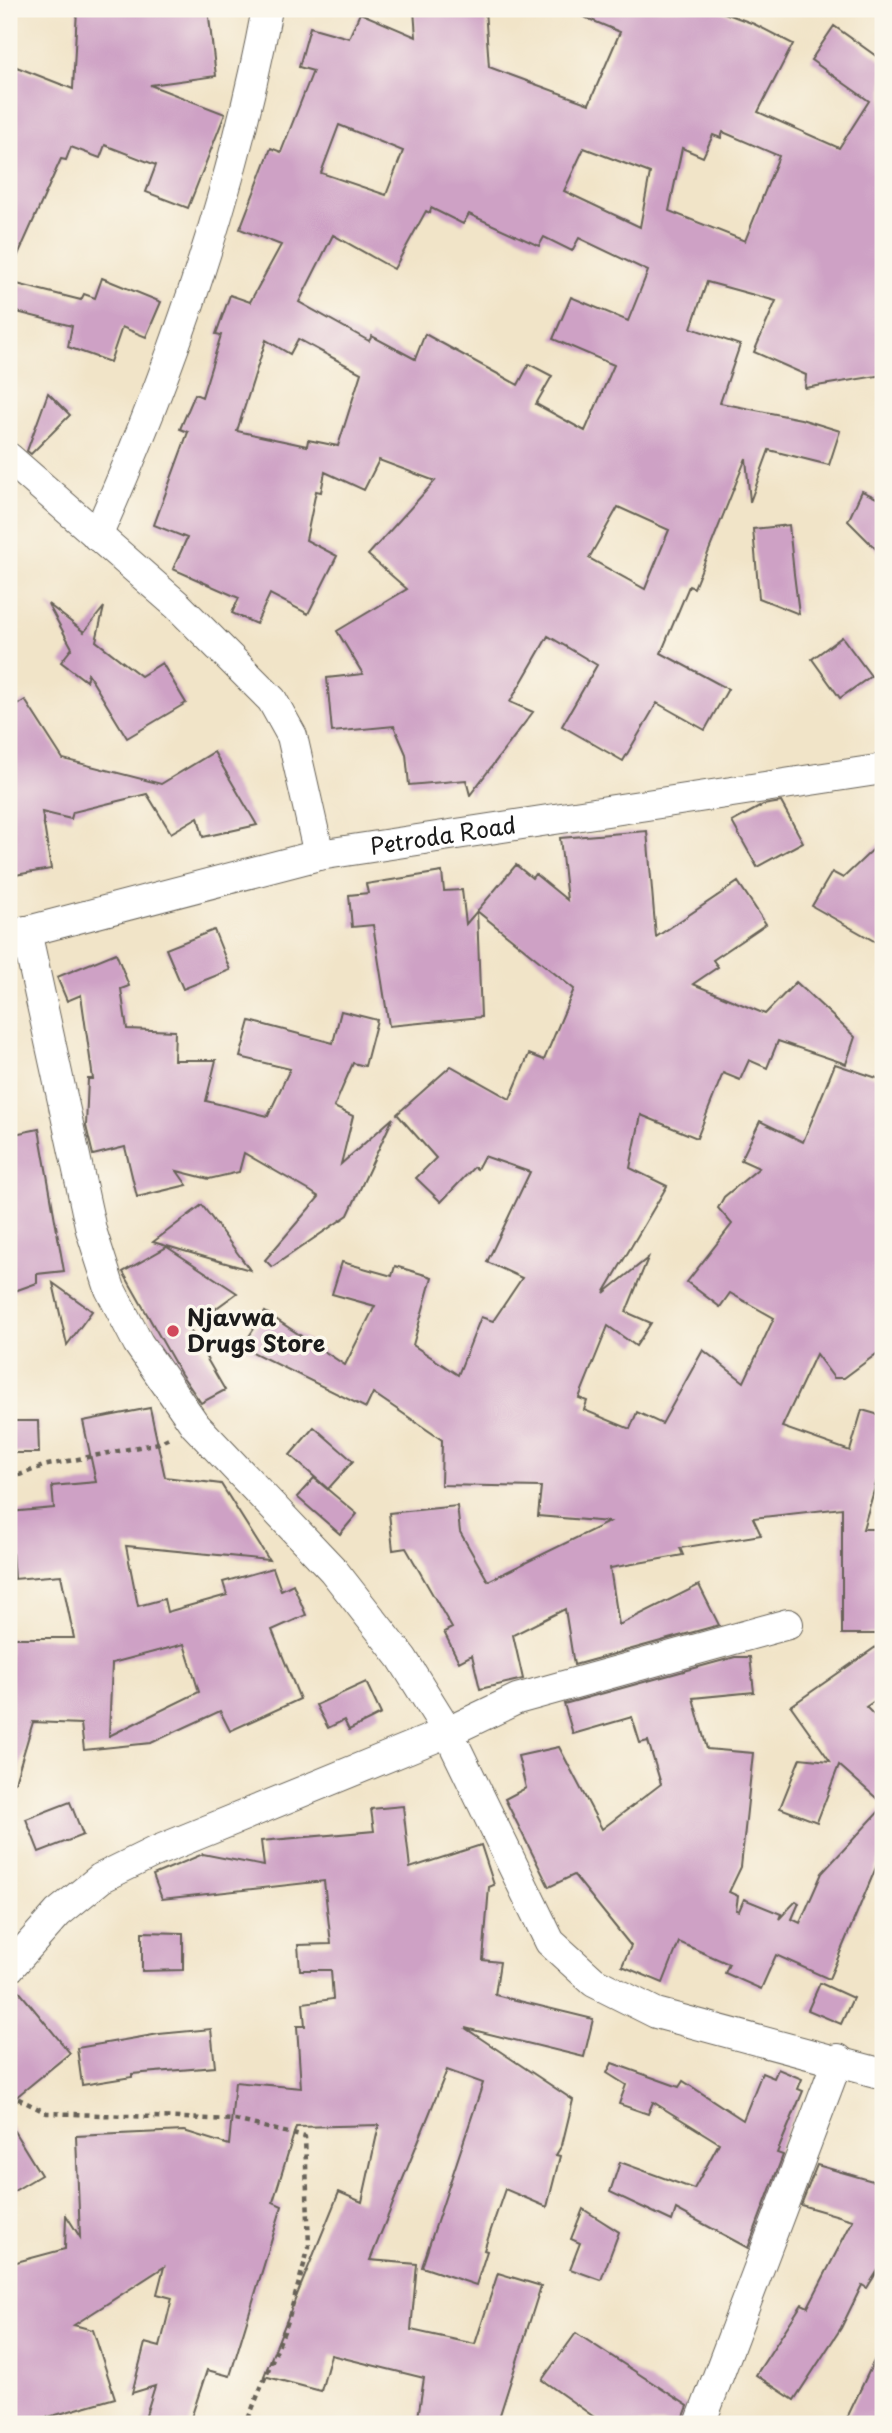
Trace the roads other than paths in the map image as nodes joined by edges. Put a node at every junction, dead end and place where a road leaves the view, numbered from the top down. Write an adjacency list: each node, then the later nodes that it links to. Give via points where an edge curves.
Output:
1 (267, 9): 3 (street, via 234,154 199,276 146,428)
2 (9, 458): 3 (street)
3 (97, 536): 5 (street, via 177,605 272,700 292,736)
4 (883, 769): 5 (street, Petroda Road)
5 (319, 855): 6 (street, Petroda Road)
6 (17, 934): 8 (street, via 91,1230 110,1289 138,1343 195,1425 333,1570 402,1658)
7 (788, 1624): 8 (street, via 517,1699)
8 (448, 1732): 9 (street, via 101,1878 58,1913); 10 (street, via 550,1942 594,1982 656,2012)
9 (9, 1968)
10 (838, 2059): 11 (street); 12 (street)
11 (883, 2074)
12 (700, 2424)

